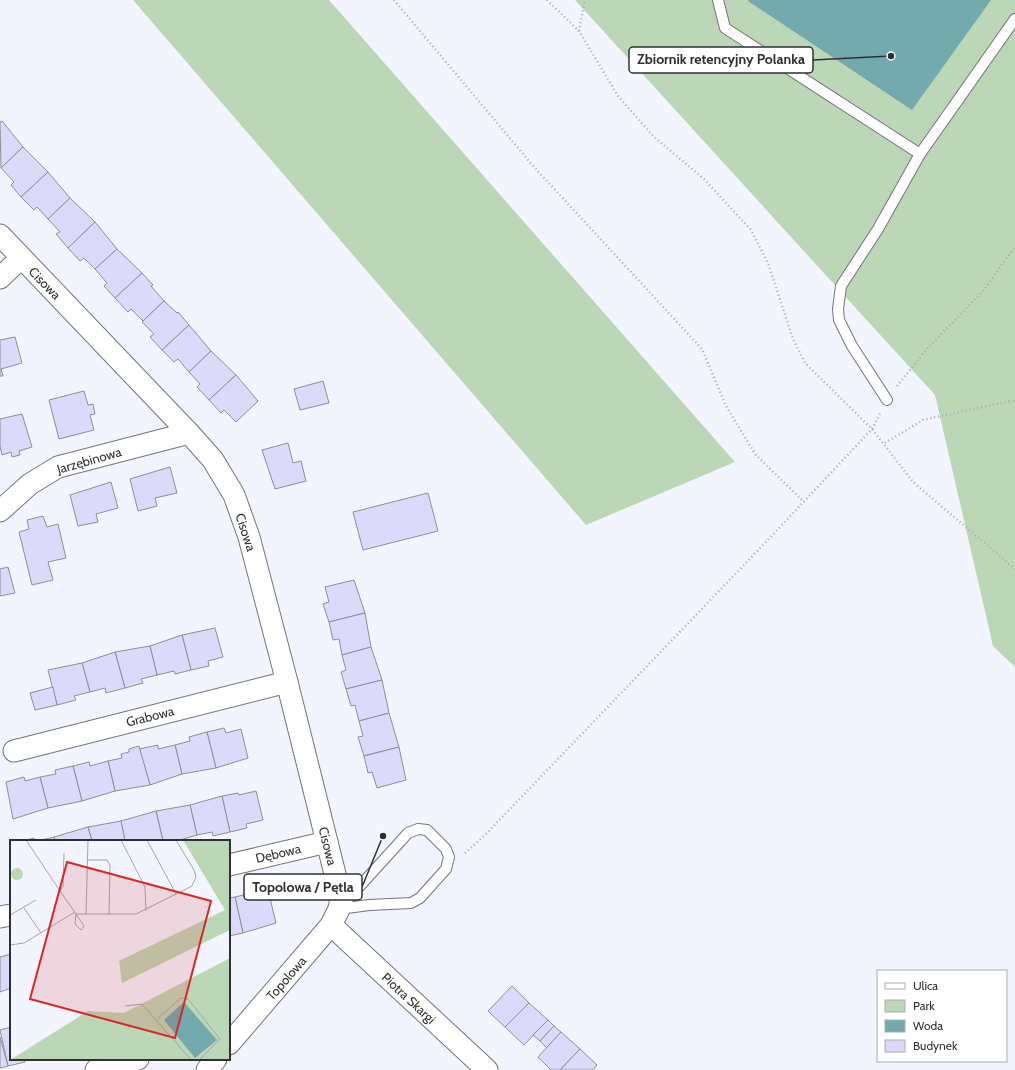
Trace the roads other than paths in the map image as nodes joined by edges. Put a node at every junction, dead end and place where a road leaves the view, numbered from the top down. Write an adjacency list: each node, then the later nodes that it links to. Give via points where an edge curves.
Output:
1 (718, 0): 3 (lane, via 725,28)
2 (1015, 20): 3 (lane)
3 (920, 154): 7 (lane, via 878,229 841,286 839,320 852,346)
4 (0, 235): 5 (street, Cisowa)
5 (21, 258): 6 (street); 8 (street, Cisowa)
6 (0, 278)
7 (887, 400)
8 (189, 433): 9 (street, Jarzębinowa, via 58,468 30,484); 10 (street, Cisowa, via 213,460 234,495 249,538)
9 (0, 511)
10 (287, 682): 11 (street, Grabowa); 12 (street, Cisowa)
11 (10, 752)
12 (326, 842): 13 (street, Dębowa); 16 (street, Cisowa, via 341,898)
13 (230, 865)
14 (10, 915): 15 (street)
15 (0, 917)
16 (335, 917): 16 (lane, Topolowa, via 408,833 418,829 427,830 446,849 449,857 446,869 420,898 411,903 369,904); 17 (street, Topolowa); 20 (street, Piotra Skargi)
17 (230, 1043)
18 (134, 1060): 19 (street)
19 (96, 1070)
20 (487, 1070)

